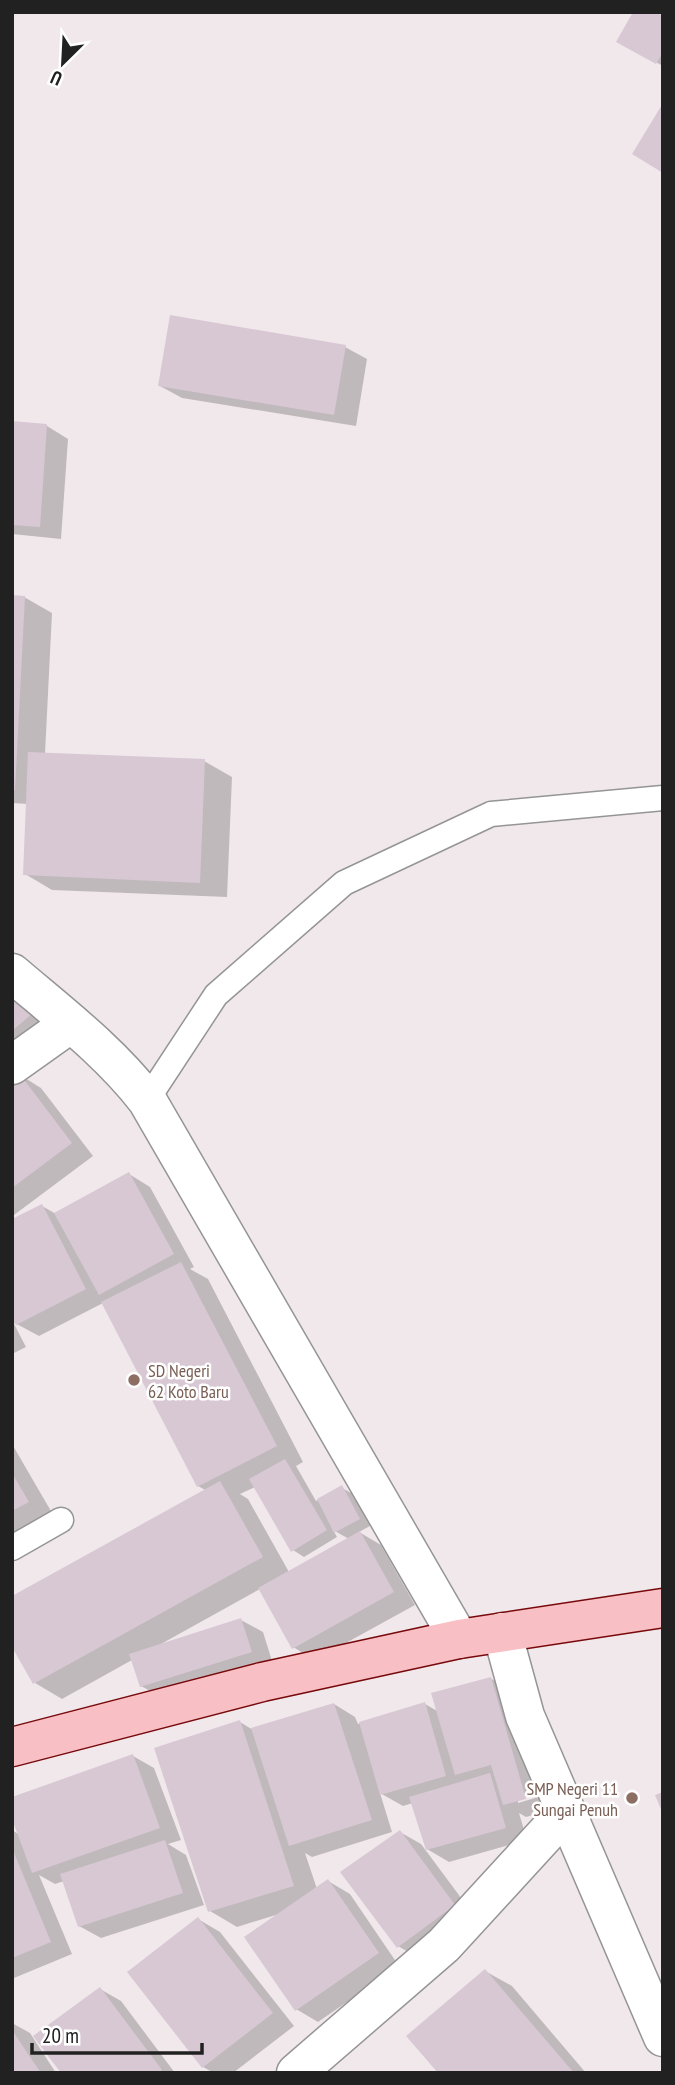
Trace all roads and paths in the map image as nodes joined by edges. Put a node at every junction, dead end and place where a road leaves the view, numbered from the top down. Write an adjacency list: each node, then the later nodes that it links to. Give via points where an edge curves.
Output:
1 (663, 798): 5 (lane, via 491,814 344,883 216,995)
2 (12, 973): 3 (street)
3 (71, 1023): 4 (street); 5 (street, via 124,1070)
4 (12, 1065)
5 (147, 1100): 10 (street)
6 (61, 1520): 7 (lane)
7 (12, 1548)
8 (663, 1608): 9 (street)
9 (502, 1632): 10 (street); 12 (street, via 525,1716)
10 (459, 1639): 11 (street, via 261,1682)
11 (12, 1747)
12 (565, 1812): 13 (street); 14 (street, via 444,1945)
13 (663, 2037)
14 (296, 2073)

